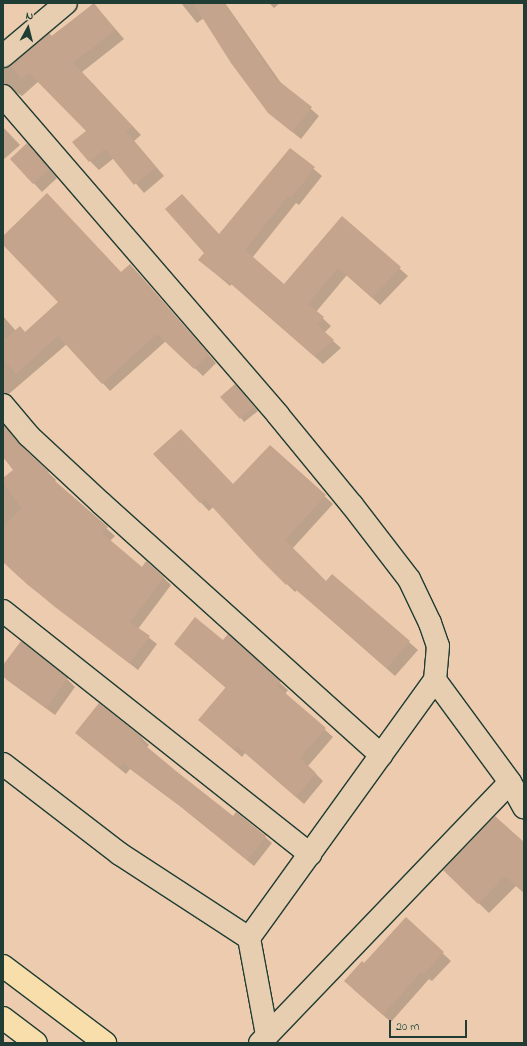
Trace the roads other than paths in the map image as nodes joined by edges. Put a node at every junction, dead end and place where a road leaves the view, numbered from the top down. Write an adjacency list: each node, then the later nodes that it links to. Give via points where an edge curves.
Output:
1 (66, 3): 2 (street)
2 (6, 48)
3 (3, 96): 6 (street, via 278,415 409,579 438,646)
4 (3, 405): 7 (street, via 29,436 101,504)
5 (3, 611): 11 (street)
6 (435, 680): 7 (street); 9 (street)
7 (381, 755): 11 (street)
8 (3, 764): 12 (street, via 120,854)
9 (510, 782): 10 (street); 15 (street)
10 (524, 807)
11 (310, 854): 12 (street)
12 (249, 938): 15 (street)
13 (3, 966): 17 (main road)
14 (3, 1018): 16 (main road)
15 (263, 1039)
16 (36, 1043)
17 (105, 1043)

